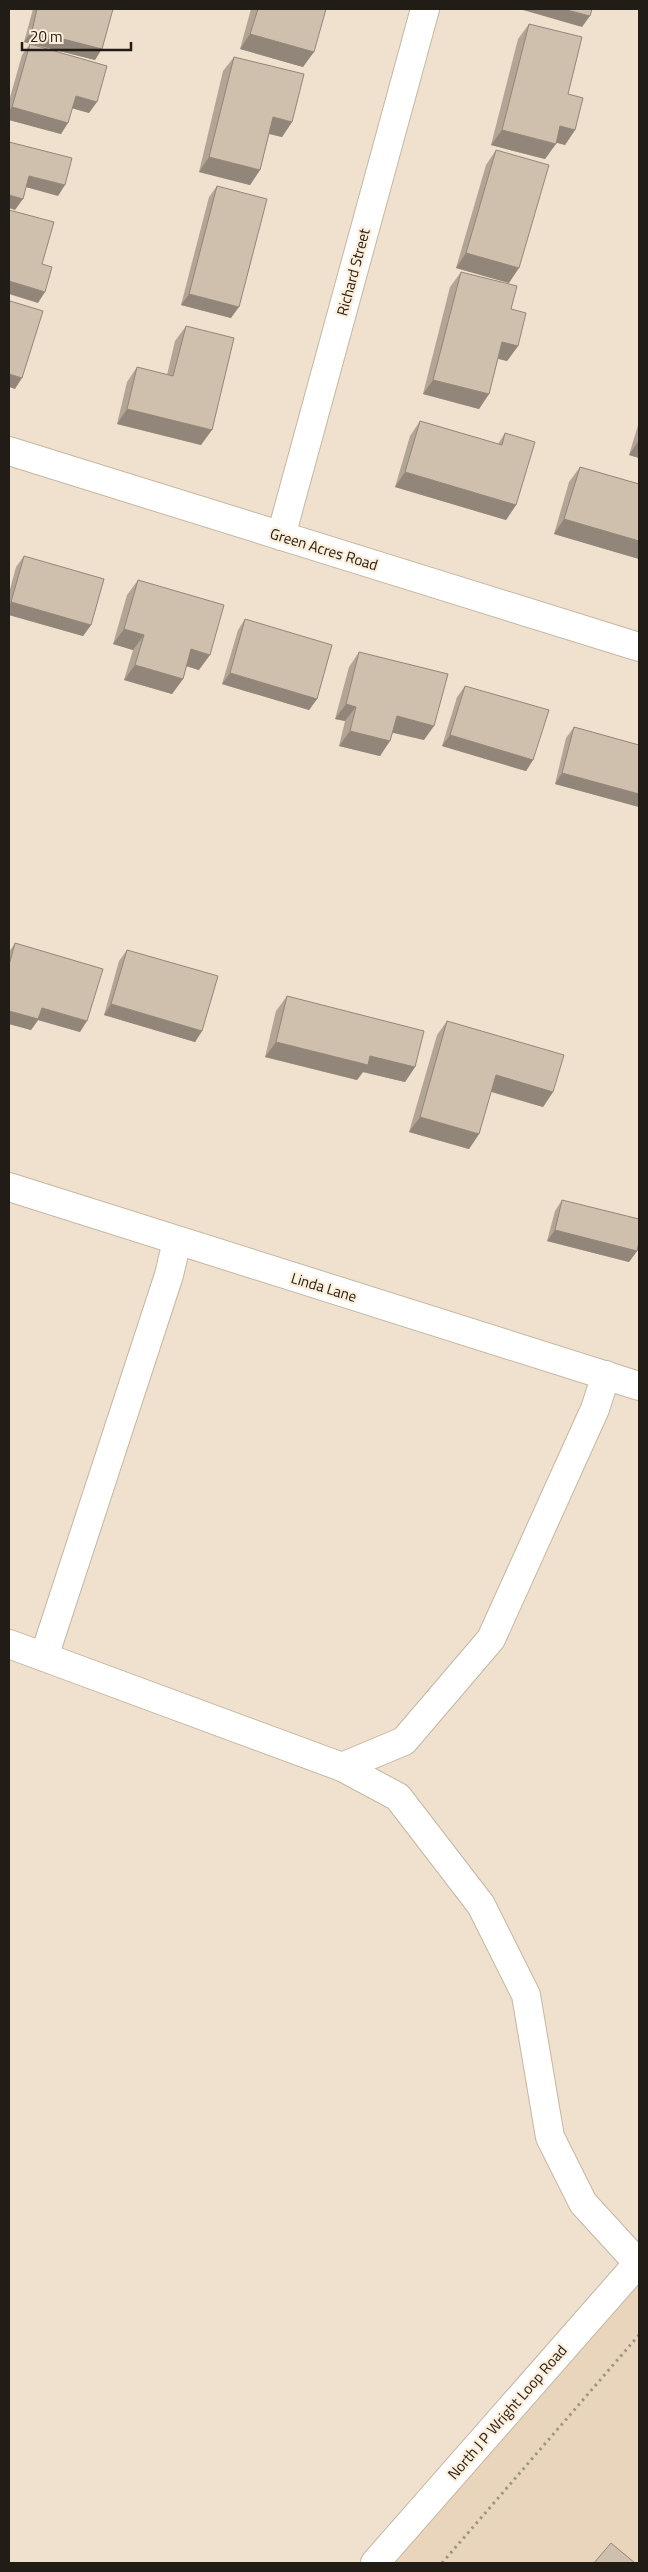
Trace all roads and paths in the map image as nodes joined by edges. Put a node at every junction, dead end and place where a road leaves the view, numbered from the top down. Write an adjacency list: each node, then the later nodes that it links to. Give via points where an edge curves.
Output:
1 (425, 9): 3 (street, Richard Street)
2 (9, 451): 3 (street, Green Acres Road)
3 (280, 536): 4 (street, Green Acres Road)
4 (639, 647)
5 (9, 1187): 6 (street, Linda Lane)
6 (178, 1240): 7 (street, Linda Lane); 10 (street)
7 (606, 1376): 8 (street, Linda Lane); 11 (street, via 595,1409 491,1639 404,1741)
8 (639, 1386)
9 (9, 1644): 10 (street)
10 (44, 1657): 11 (street)
11 (342, 1767): 12 (street, via 398,1798 481,1905 526,1995 550,2137 583,2203)
12 (638, 2262): 14 (street, North J P Wright Loop Road)
13 (639, 2335): 15 (path)
14 (375, 2563)
15 (442, 2563)

